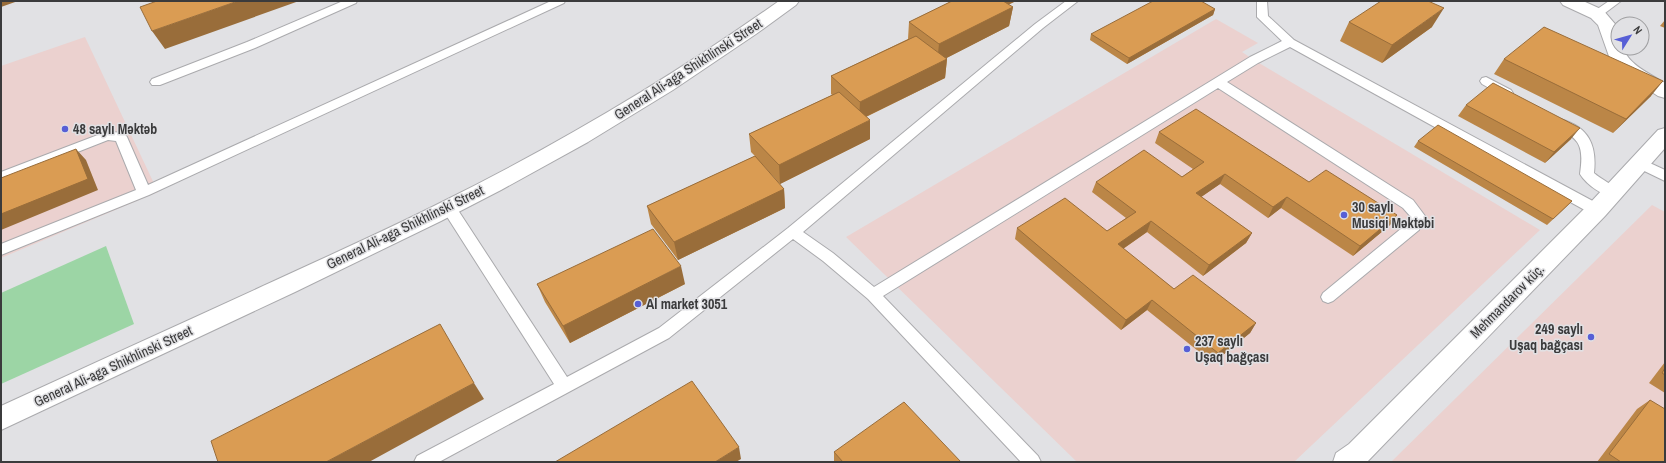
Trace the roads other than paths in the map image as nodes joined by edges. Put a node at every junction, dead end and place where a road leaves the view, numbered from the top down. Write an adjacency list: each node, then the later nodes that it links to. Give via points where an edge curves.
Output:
1 (352, 1): 10 (lane, via 251,45)
2 (560, 1): 20 (lane)
3 (790, 1): 22 (main road, General Ali-aga Shikhlinski Street, via 756,27 664,87 560,148)
4 (1073, 1): 24 (lane, via 1039,26)
5 (1262, 1): 9 (lane, via 1263,17)
6 (1569, 1): 8 (main road)
7 (1616, 1): 8 (lane)
8 (1596, 14): 13 (main road, via 1606,24 1617,58)
9 (1290, 42): 11 (lane); 23 (lane)
10 (156, 82)
11 (1218, 82): 26 (lane); 27 (lane, via 1408,204 1418,216 1414,226)
12 (1486, 82): 14 (lane)
13 (1665, 92)
14 (1520, 101)
15 (1548, 116): 21 (lane, via 1575,131 1588,145 1590,157 1587,174)
16 (1665, 135): 17 (main road, Mehmandarov küç.)
17 (1639, 163): 18 (lane); 21 (main road, Mehmandarov küç.)
18 (1665, 176)
19 (1, 177): 20 (lane, via 107,136 121,137)
20 (144, 192): 25 (lane)
21 (1612, 192): 23 (main road, Mehmandarov küç.)
22 (449, 208): 28 (lane); 29 (main road, General Ali-aga Shikhlinski Street, via 168,342)
23 (1597, 210): 30 (main road, Mehmandarov küç.)
24 (793, 232): 26 (lane, via 828,257); 28 (lane, via 664,333)
25 (1, 250)
26 (873, 295): 32 (lane)
27 (1328, 297)
28 (564, 387): 31 (lane)
29 (1, 418)
30 (1358, 459)
31 (423, 462)
32 (1032, 462)

